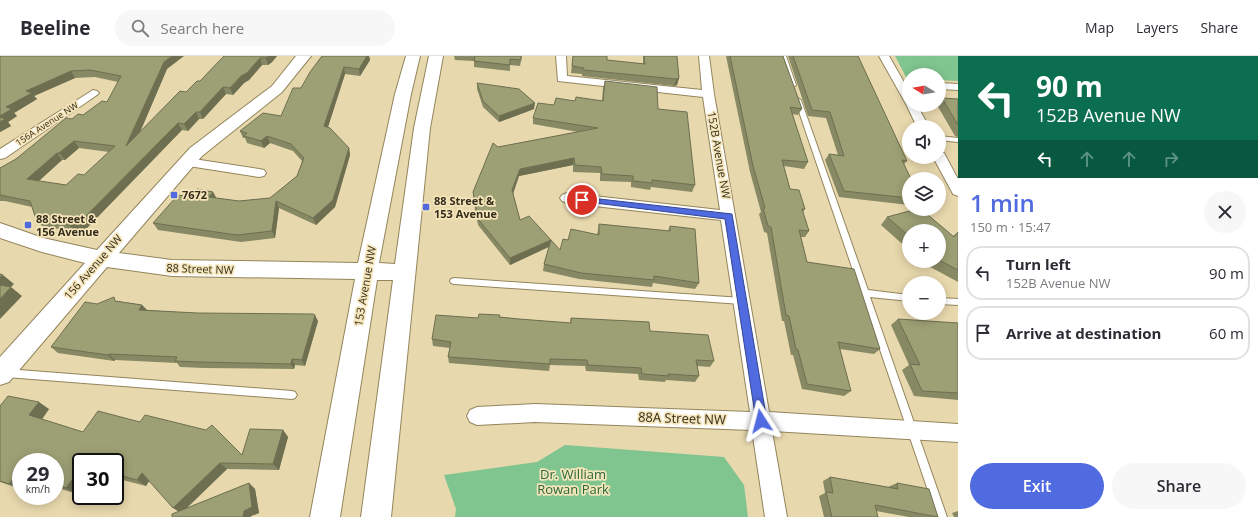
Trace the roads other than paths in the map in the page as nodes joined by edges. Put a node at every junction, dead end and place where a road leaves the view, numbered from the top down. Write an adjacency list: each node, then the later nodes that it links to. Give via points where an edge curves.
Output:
1 (304, 56): 16 (main road, 156 Avenue NW, via 276,89 196,152)
2 (413, 56): 24 (main road, 153 Avenue NW)
3 (436, 56): 25 (main road, via 422,128)
4 (561, 56): 12 (street, via 562,79)
5 (704, 56): 12 (street, 152B Avenue NW)
6 (784, 56): 27 (lane)
7 (884, 56): 8 (street)
8 (902, 80)
9 (946, 86): 10 (street)
10 (958, 87)
11 (93, 93): 15 (street, 156A Avenue NW)
12 (708, 94): 21 (street, 152B Avenue NW)
13 (946, 139): 14 (lane)
14 (958, 140)
15 (0, 155)
16 (187, 162): 18 (street); 23 (main road, 156 Avenue NW)
17 (943, 164): 19 (street)
18 (259, 173)
19 (958, 191)
20 (567, 198): 21 (street, 152B Avenue NW)
21 (729, 216): 29 (street, 152B Avenue NW)
22 (0, 230): 23 (main road, 88 Street NW, via 40,245)
23 (101, 258): 24 (main road, 88 Street NW, via 192,270); 32 (main road, 156 Avenue NW)
24 (367, 272): 25 (main road, 88 Street NW); 38 (main road, 153 Avenue NW)
25 (404, 272): 39 (main road)
26 (454, 281): 29 (lane)
27 (864, 293): 28 (lane); 36 (lane)
28 (902, 297)
29 (742, 301): 35 (street, 152B Avenue NW)
30 (946, 301): 31 (lane)
31 (958, 302)
32 (1, 373): 33 (lane)
33 (292, 395)
34 (477, 416): 35 (street, 88A Street NW, via 535,412)
35 (761, 421): 36 (street, 88A Street NW); 40 (street, 152B Avenue NW)
36 (910, 429): 37 (street, 88A Street NW); 41 (lane)
37 (958, 433)
38 (325, 517)
39 (376, 517)
40 (776, 517)
41 (942, 517)

